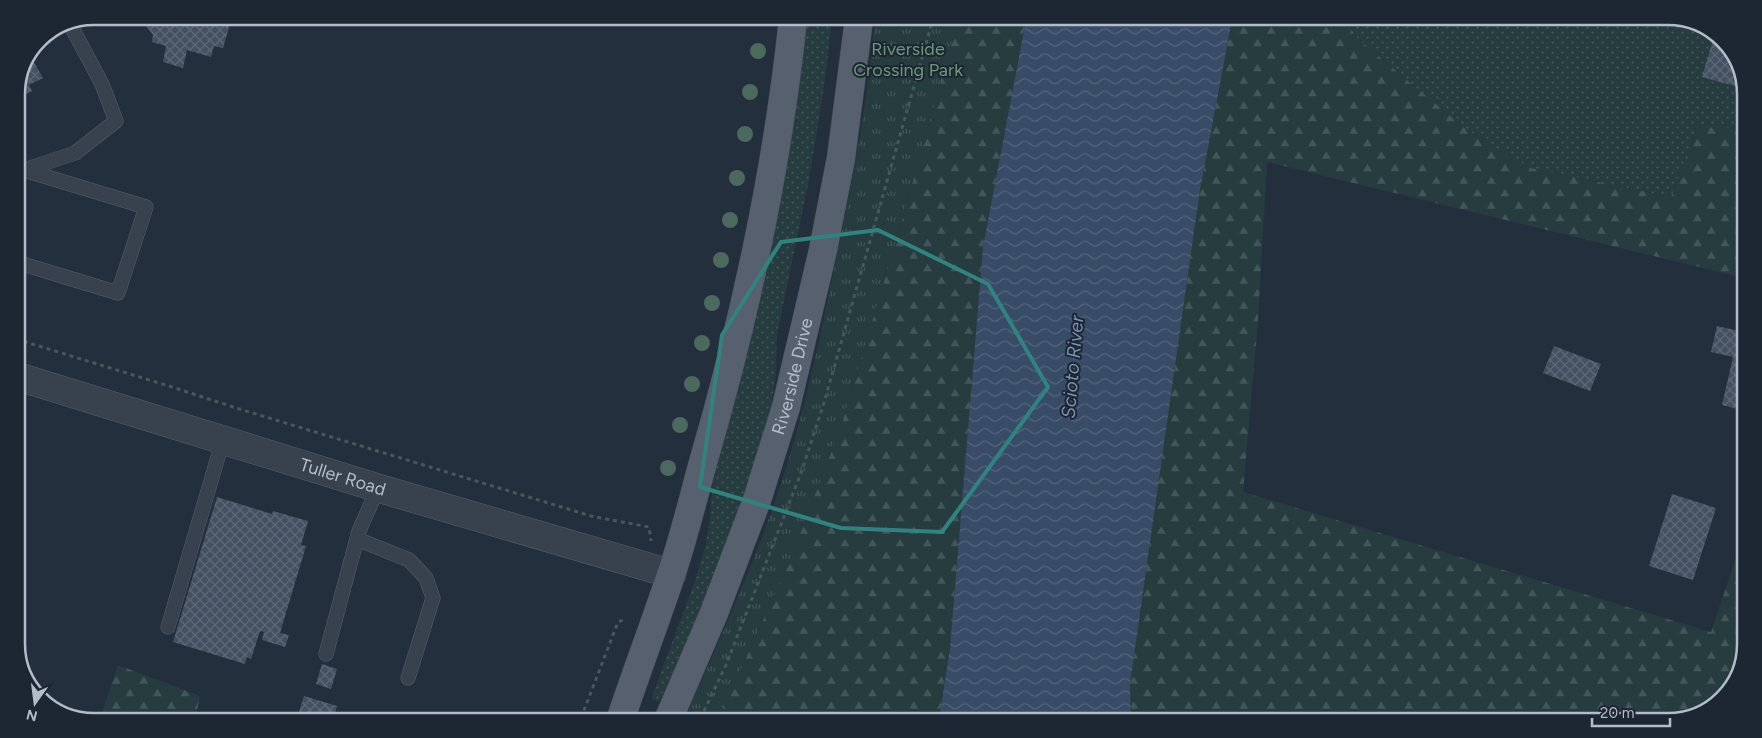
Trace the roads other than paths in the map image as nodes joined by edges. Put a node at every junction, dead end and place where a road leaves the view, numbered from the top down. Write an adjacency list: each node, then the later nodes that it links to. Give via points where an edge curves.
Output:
1 (792, 25): 11 (main road, via 785,92 763,224 723,395)
2 (858, 25): 16 (main road, Riverside Drive, via 841,158 786,407 714,613)
3 (72, 28): 4 (lane, via 102,84 116,121 75,153)
4 (25, 168)
5 (25, 171): 6 (lane, via 146,206 118,293)
6 (25, 265)
7 (25, 379): 8 (street, Tuller Road)
8 (223, 440): 9 (street, Tuller Road); 12 (lane)
9 (378, 488): 10 (lane); 11 (street, Tuller Road)
10 (357, 539): 13 (lane); 14 (lane, via 409,560 426,578 433,598)
11 (672, 574): 15 (main road)
12 (168, 627)
13 (326, 654)
14 (408, 678)
15 (623, 713)
16 (671, 713)

